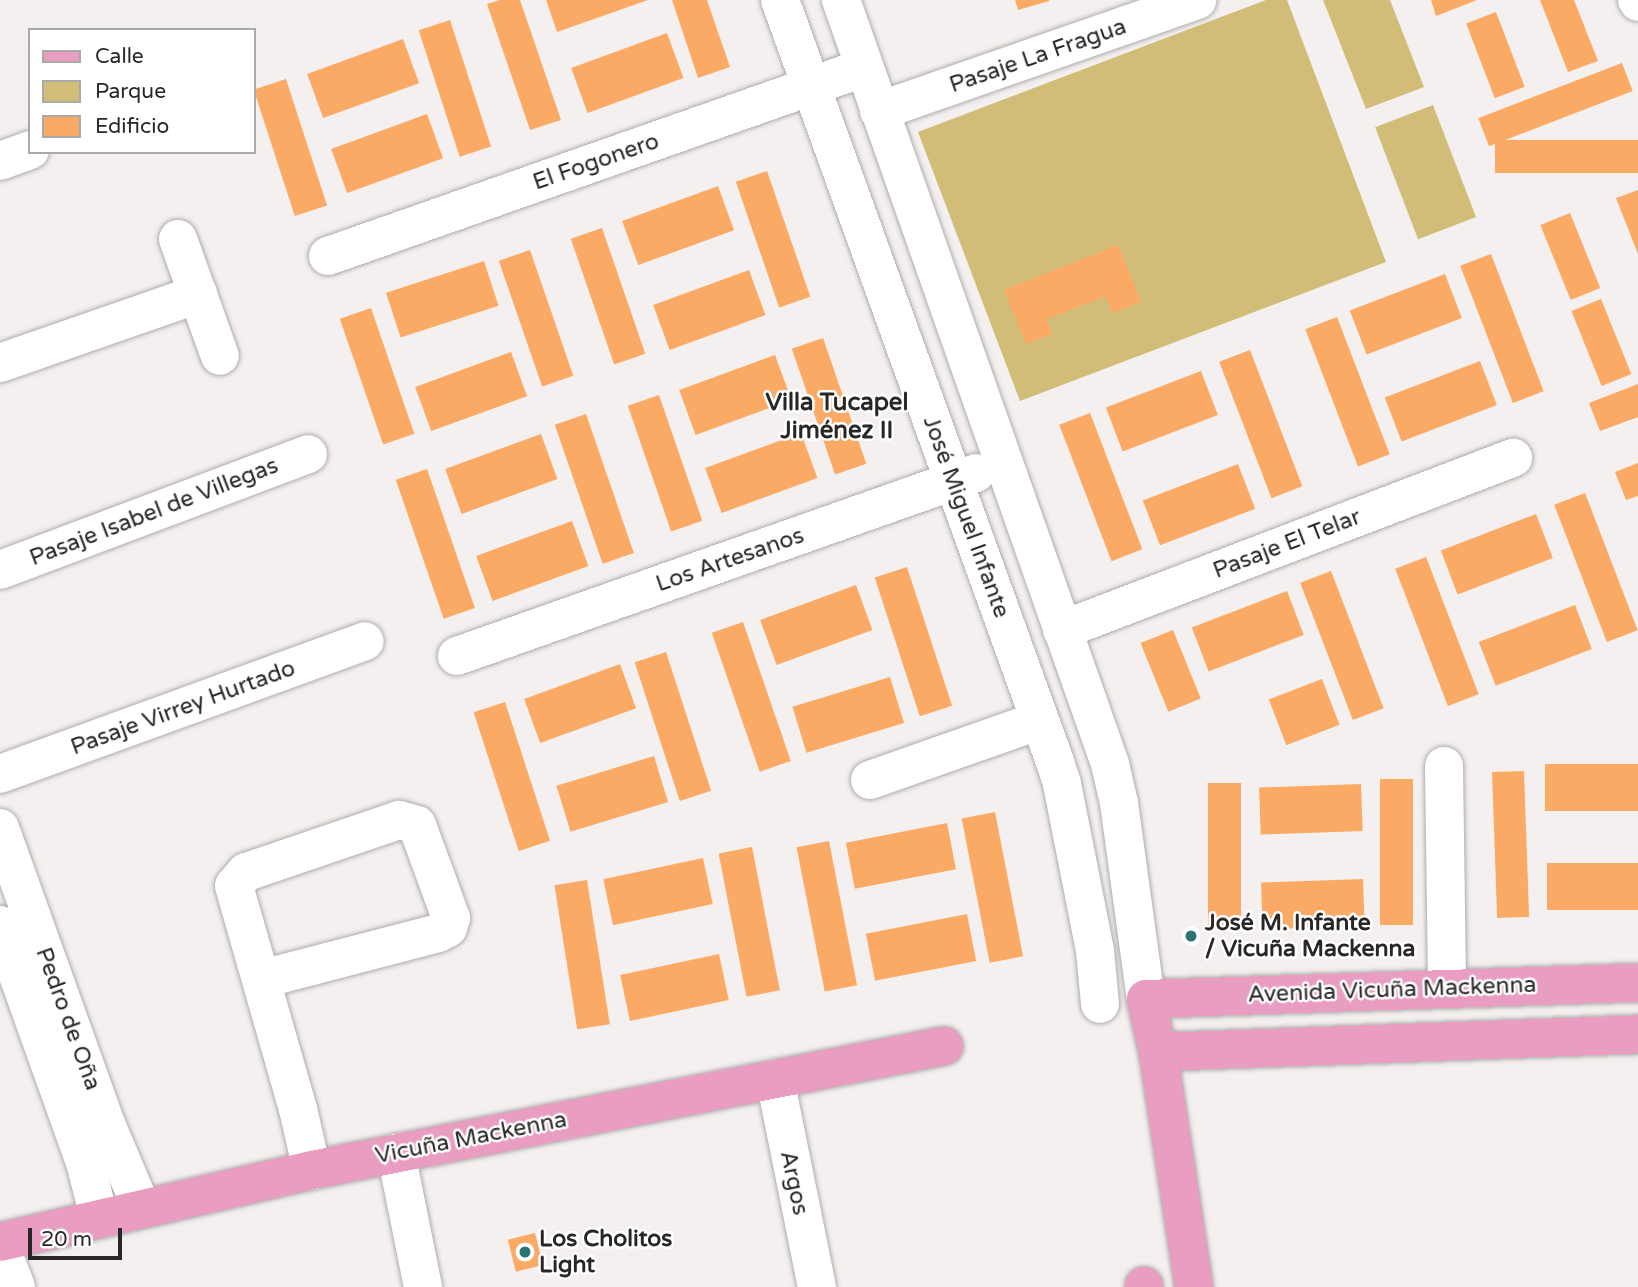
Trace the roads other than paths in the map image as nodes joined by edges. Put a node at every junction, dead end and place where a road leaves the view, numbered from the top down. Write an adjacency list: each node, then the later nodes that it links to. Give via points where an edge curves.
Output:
1 (780, 0): 5 (street, José Miguel Infante)
2 (841, 0): 4 (street)
3 (1196, 0): 6 (street, Pasaje La Fragua)
4 (863, 68): 5 (street, El Fogonero); 6 (street)
5 (809, 87): 10 (street, El Fogonero); 17 (street, José Miguel Infante)
6 (878, 111): 16 (street)
7 (28, 151): 8 (street)
8 (0, 161)
9 (178, 239): 11 (street)
10 (328, 256)
11 (198, 294): 12 (street); 13 (street)
12 (220, 356)
13 (0, 363)
14 (308, 454): 18 (street, Pasaje Isabel de Villegas)
15 (1513, 458): 19 (street, Pasaje El Telar)
16 (1003, 464): 17 (street, Los Artesanos); 19 (street)
17 (953, 482): 21 (street, Los Artesanos); 22 (street, José Miguel Infante)
18 (0, 570)
19 (1062, 630): 32 (street, via 1119,803)
20 (365, 641): 24 (street, Pasaje Virrey Hurtado)
21 (457, 656)
22 (1040, 720): 25 (street); 33 (street, José Miguel Infante, via 1062,784 1095,951)
23 (1444, 766): 31 (street)
24 (0, 774)
25 (870, 780)
26 (0, 828): 41 (street, Pedro de Oña, via 106,1124)
27 (0, 925): 42 (street, Pedro de Oña, via 85,1162)
28 (262, 979): 28 (street, via 234,891 240,875 399,820 417,825 451,918 448,928); 40 (street)
29 (1638, 983): 30 (main road, Avenida Vicuña Mackenna)
30 (1487, 986): 31 (main road, Avenida Vicuña Mackenna); 35 (main road)
31 (1447, 987): 32 (main road, Avenida Vicuña Mackenna)
32 (1146, 999): 37 (main road)
33 (1100, 1004)
34 (1638, 1034): 35 (main road)
35 (1406, 1042): 37 (main road)
36 (944, 1046): 38 (main road, Vicuña Mackenna)
37 (1158, 1052): 47 (main road)
38 (775, 1079): 39 (main road, Vicuña Mackenna); 46 (street, Argos)
39 (396, 1153): 40 (main road, Vicuña Mackenna); 45 (street)
40 (312, 1170): 41 (main road, Vicuña Mackenna)
41 (141, 1207): 42 (main road, Vicuña Mackenna)
42 (99, 1217): 43 (main road, Vicuña Mackenna)
43 (0, 1244): 44 (street)
44 (16, 1287)
45 (423, 1287)
46 (817, 1287)
47 (1194, 1287)

